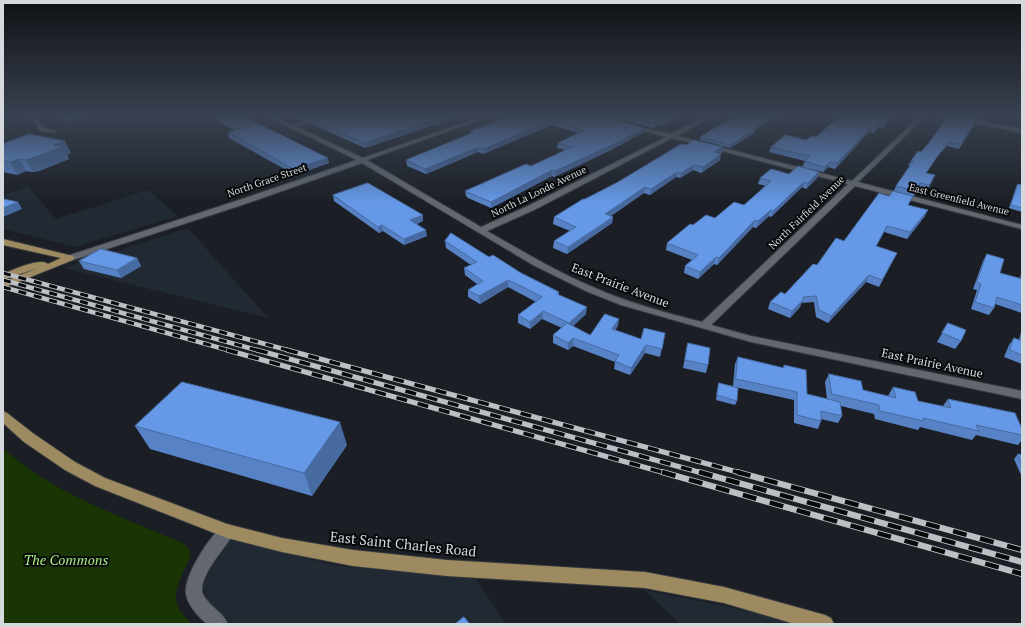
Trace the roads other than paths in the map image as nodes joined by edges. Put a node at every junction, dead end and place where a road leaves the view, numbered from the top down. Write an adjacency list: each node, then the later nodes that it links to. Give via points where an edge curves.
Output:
1 (329, 144): 6 (street, East Prairie Avenue)
2 (407, 144): 6 (street, North Grace Street)
3 (658, 144): 9 (street, North La Londe Avenue)
4 (701, 144): 7 (street, East Greenfield Avenue)
5 (894, 144): 7 (street, North Fairfield Avenue)
6 (362, 160): 9 (street, East Prairie Avenue); 11 (street, North Grace Street)
7 (853, 183): 8 (street, East Greenfield Avenue); 14 (street, North Fairfield Avenue)
8 (1022, 227)
9 (480, 231): 14 (street, East Prairie Avenue, via 536,264 591,290 659,314)
10 (3, 242): 11 (main road)
11 (70, 258): 12 (main road, North Grace Street, via 28,267); 13 (main road, North Grace Street)
12 (3, 277)
13 (3, 285)
14 (704, 326): 15 (street, East Prairie Avenue, via 752,339)
15 (1022, 395)
16 (3, 416): 17 (main road, East Saint Charles Road, via 70,466 100,482)
17 (227, 531): 18 (street, via 197,574 194,588 196,600); 19 (main road, East Saint Charles Road, via 282,545 353,558 447,568 645,580 724,595)
18 (218, 624)
19 (825, 624)

